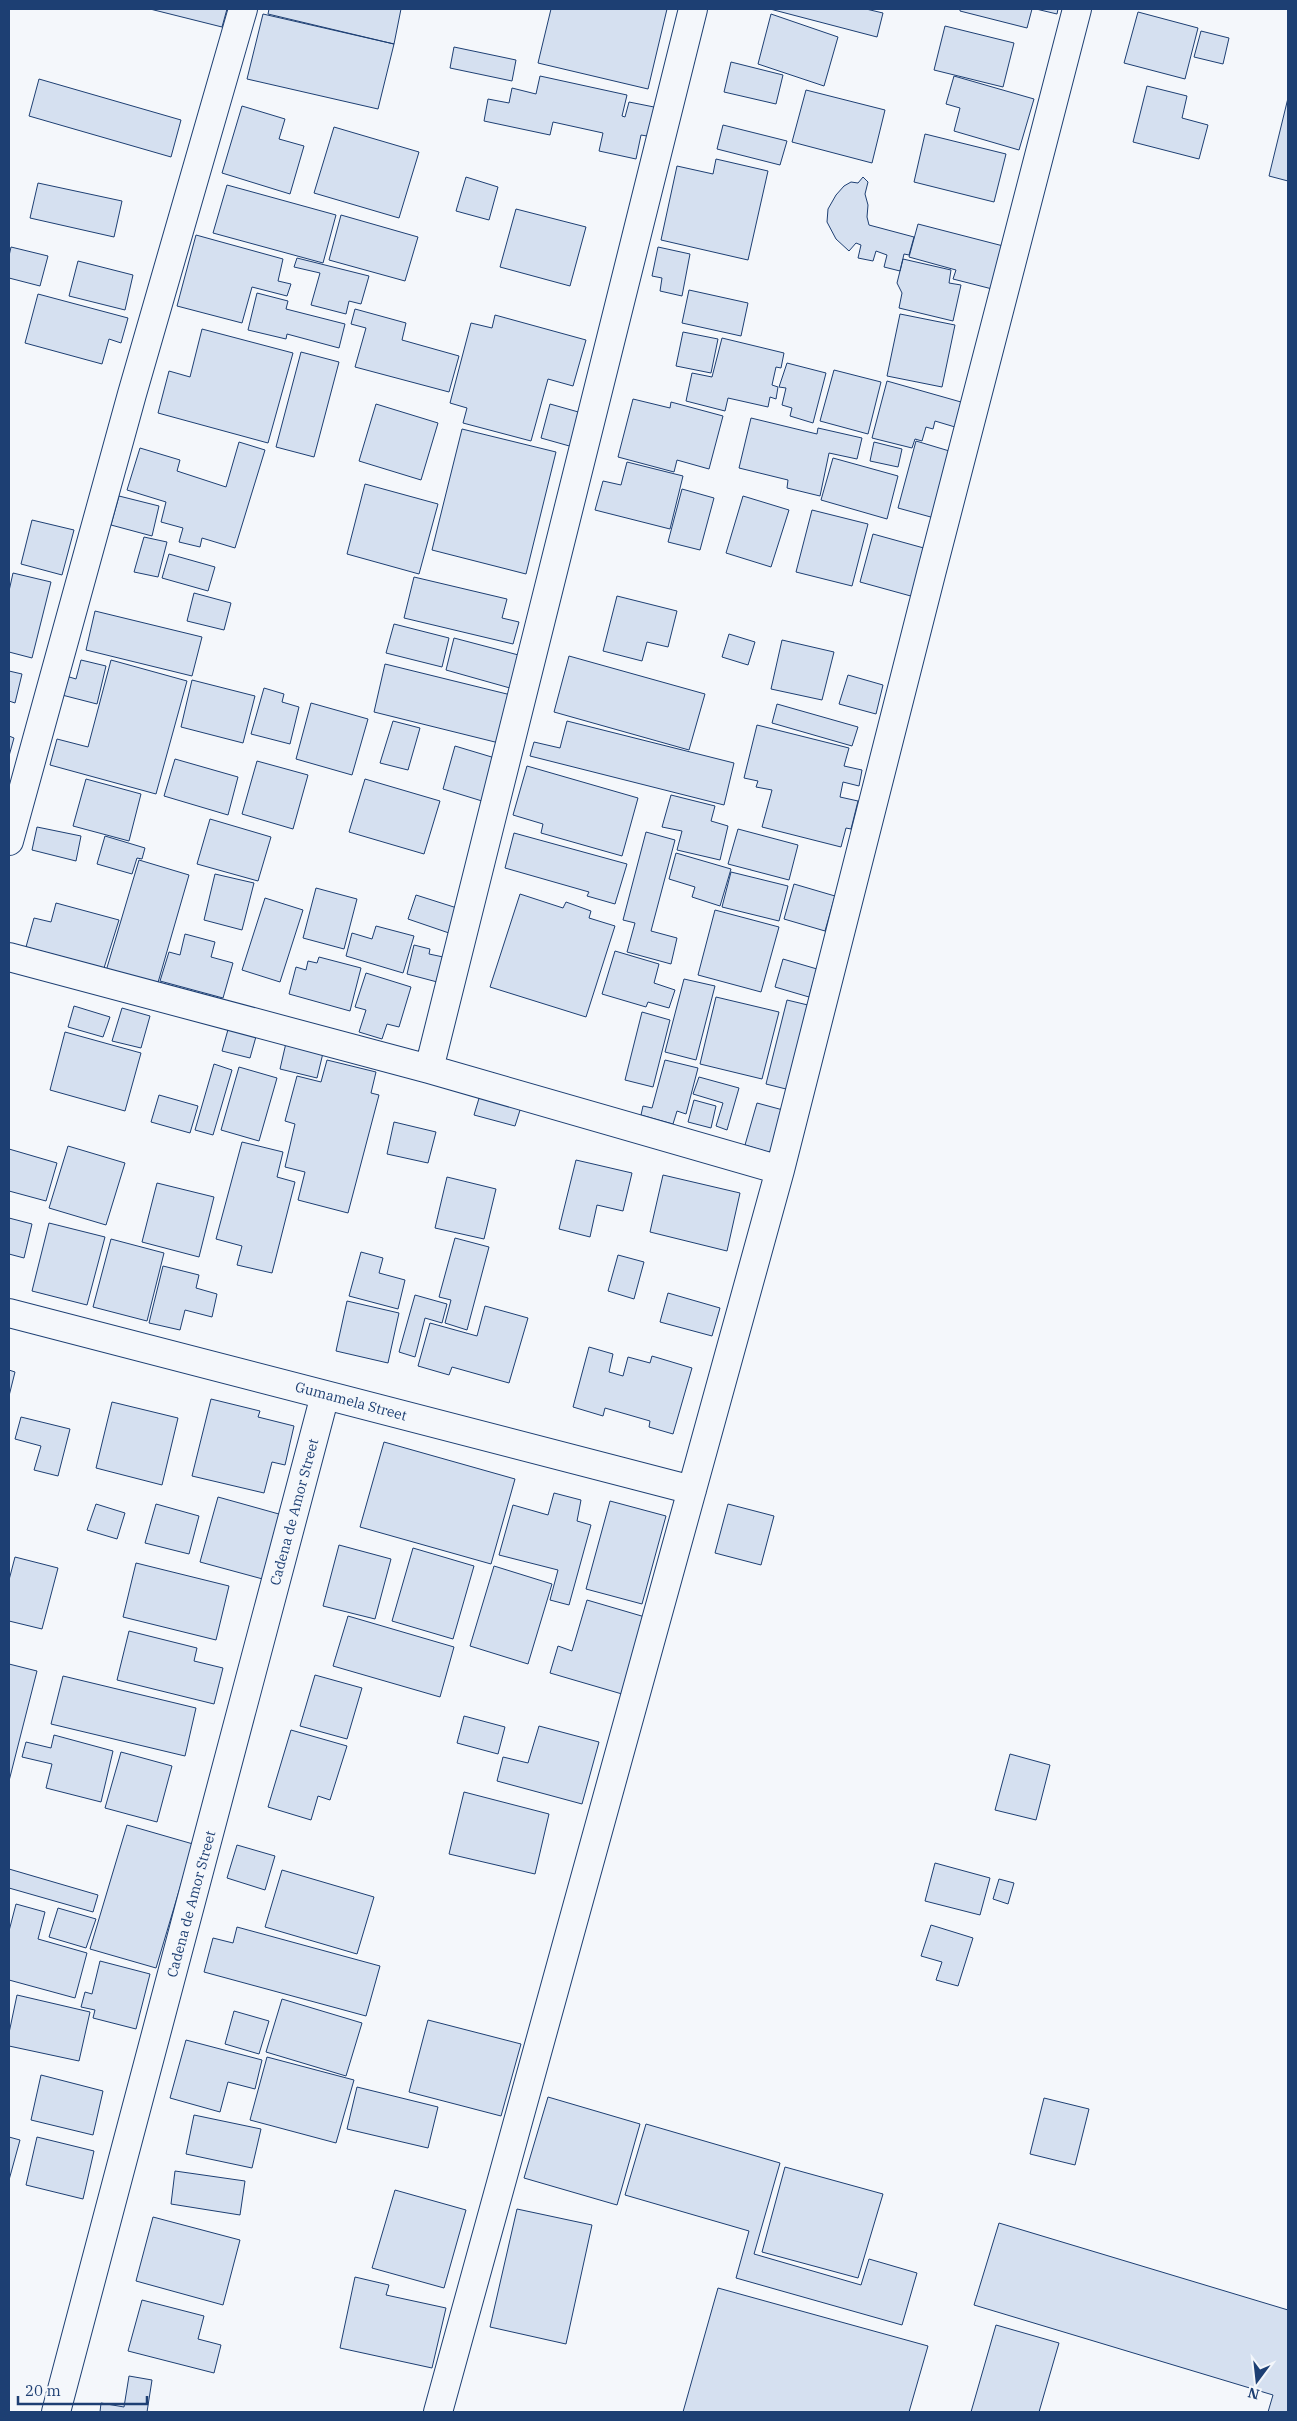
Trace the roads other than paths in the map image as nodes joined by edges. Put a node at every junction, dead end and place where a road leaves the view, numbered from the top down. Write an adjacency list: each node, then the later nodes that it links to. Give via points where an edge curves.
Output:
1 (243, 9): 4 (street, via 132,394)
2 (693, 9): 6 (street)
3 (1077, 9): 7 (street)
4 (9, 841)
5 (9, 957): 6 (street)
6 (429, 1069): 7 (street)
7 (780, 1170): 10 (street)
8 (9, 1313): 9 (street, Gumamela Street)
9 (325, 1395): 10 (street, Gumamela Street); 11 (street, Cadena de Amor Street)
10 (692, 1490): 12 (street)
11 (56, 2412)
12 (438, 2412)

